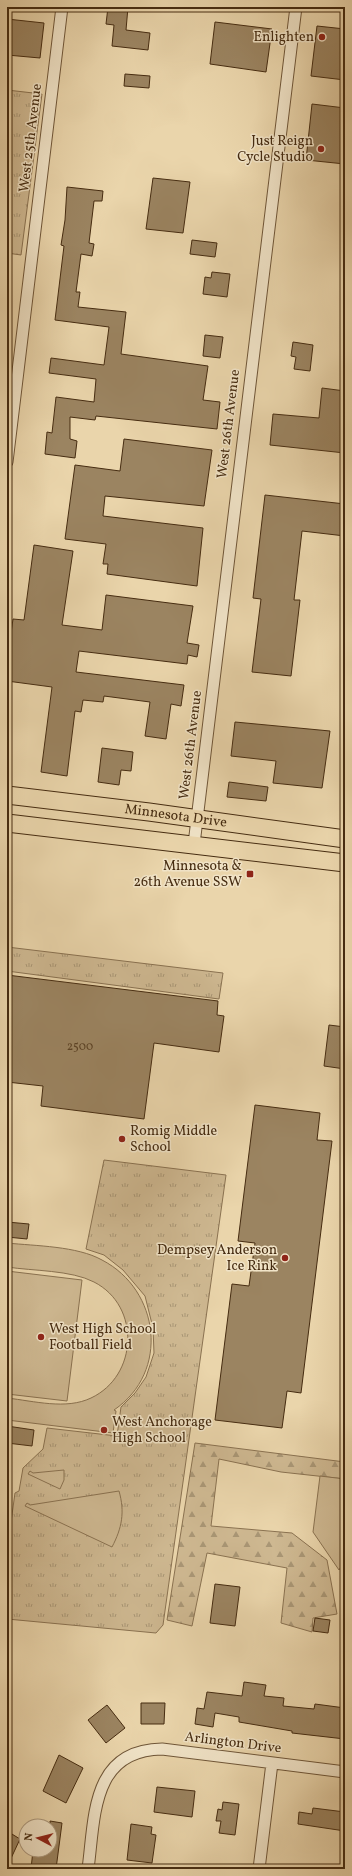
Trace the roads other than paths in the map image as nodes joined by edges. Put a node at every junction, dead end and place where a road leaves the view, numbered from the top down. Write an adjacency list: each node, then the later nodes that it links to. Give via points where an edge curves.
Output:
1 (62, 7): 3 (street, West 25th Avenue)
2 (296, 7): 5 (street, West 26th Avenue)
3 (7, 462)
4 (7, 795): 5 (main road, Minnesota Drive)
5 (197, 818): 7 (main road, Minnesota Drive); 8 (street, West 26th Avenue)
6 (7, 823): 8 (main road, Minnesota Drive)
7 (345, 839)
8 (194, 844): 9 (main road, Minnesota Drive)
9 (345, 863)
10 (272, 1763): 11 (street, Arlington Drive); 12 (street, Arlington Drive, via 162,1749 150,1749 119,1762 105,1778 101,1789); 13 (street)
11 (345, 1772)
12 (88, 1869)
13 (259, 1869)

